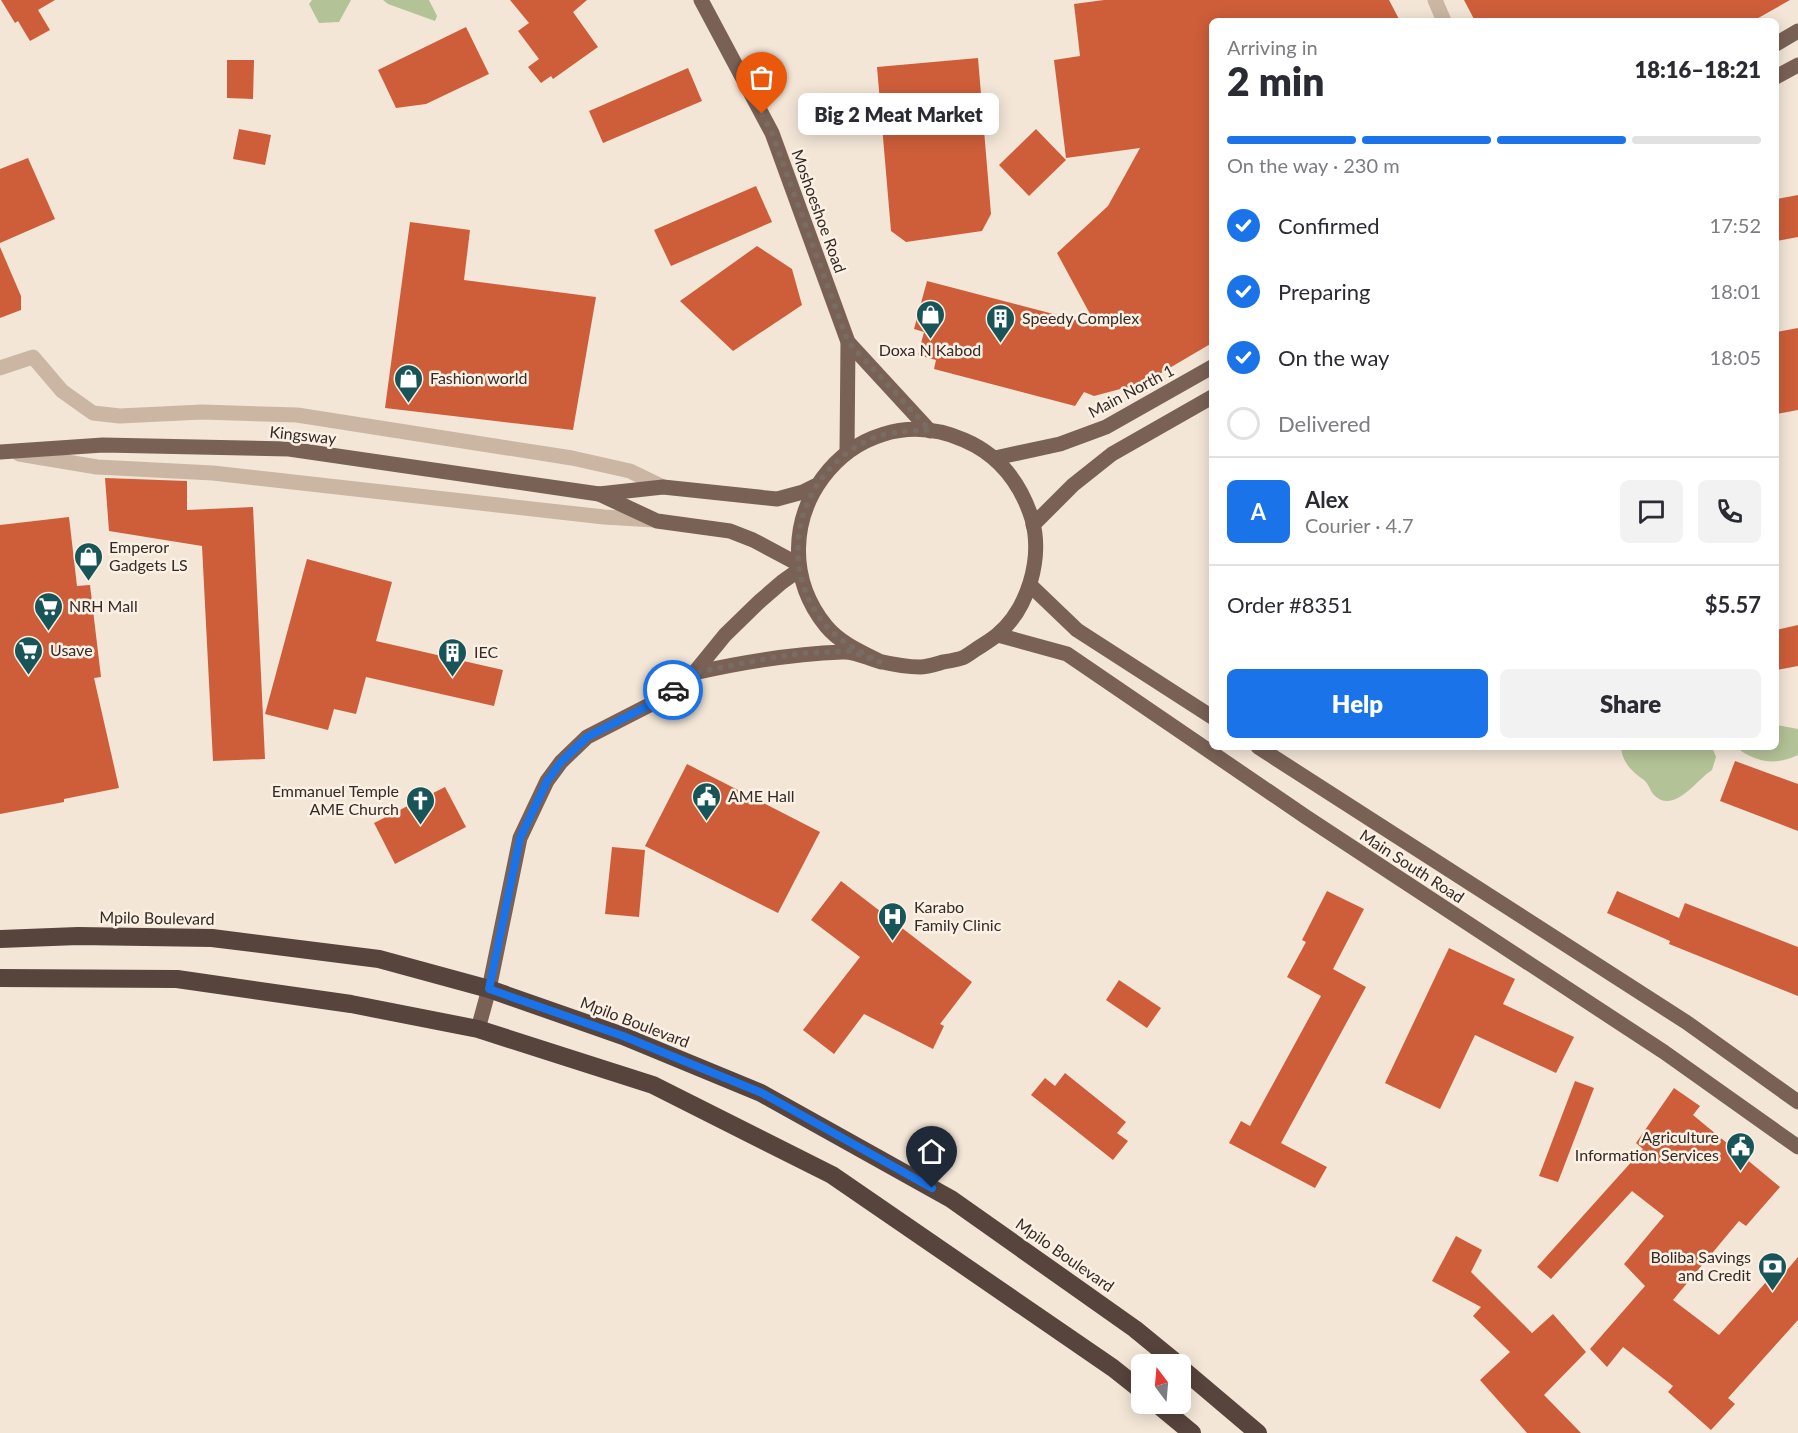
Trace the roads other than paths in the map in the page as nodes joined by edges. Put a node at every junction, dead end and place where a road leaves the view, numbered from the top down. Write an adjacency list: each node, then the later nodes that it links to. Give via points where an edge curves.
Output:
1 (701, 0): 8 (main road, Moshoeshoe Road, via 772,133)
2 (1435, 0): 3 (street)
3 (1443, 18)
4 (1798, 31): 5 (main road)
5 (1779, 42)
6 (1798, 65): 7 (main road)
7 (1779, 75)
8 (848, 342): 12 (main road, Moshoeshoe Road); 14 (main road, Moshoeshoe Road)
9 (0, 368): 17 (street, via 33,357 62,392 93,413 120,416 221,412 318,418 572,458 630,471)
10 (1209, 370): 15 (main road, Main North 1, via 1106,427 1060,444)
11 (1209, 399): 20 (main road, via 1112,454 1073,485)
12 (930, 430): 14 (main road, via 900,431 872,438); 15 (main road, via 953,435)
13 (3, 452): 18 (main road, Kingsway, via 103,445 289,449); 19 (street, via 97,466 213,473)
14 (847, 452): 16 (main road)
15 (995, 458): 20 (main road, via 1026,500)
16 (815, 486): 17 (main road, Kingsway, via 777,499); 21 (main road, via 798,537)
17 (663, 487): 18 (main road, Kingsway)
18 (599, 494): 19 (main road, Kingsway)
19 (657, 521): 21 (main road, Kingsway, via 730,531)
20 (1034, 525): 22 (main road, via 1036,556)
21 (799, 567): 24 (main road, via 810,601 827,627 852,648); 25 (main road, via 725,635)
22 (1030, 585): 23 (main road, via 1017,612); 26 (main road, via 1077,630)
23 (998, 635): 24 (main road, via 963,658 922,667); 33 (main road, Main South Road, via 1067,654 1306,818 1664,1052)
24 (880, 662): 25 (main road, via 849,651 806,653)
25 (694, 673): 30 (main road, via 667,696 587,737 547,781 520,838)
26 (1209, 715)
27 (1263, 750): 32 (main road, Main South Road, via 1686,1022)
28 (0, 939): 30 (highway, Mpilo Boulevard, via 212,938 379,959)
29 (0, 978): 31 (highway, via 177,979 351,1004)
30 (489, 989): 31 (main road); 34 (highway, Mpilo Boulevard, via 623,1036 762,1093 951,1199)
31 (478, 1029): 36 (highway, via 653,1085 832,1175)
32 (1798, 1102)
33 (1798, 1147)
34 (1165, 1354)
35 (1191, 1375): 39 (highway, Mpilo Boulevard)
36 (1131, 1383)
37 (1169, 1414): 38 (highway)
38 (1192, 1433)
39 (1258, 1433)

